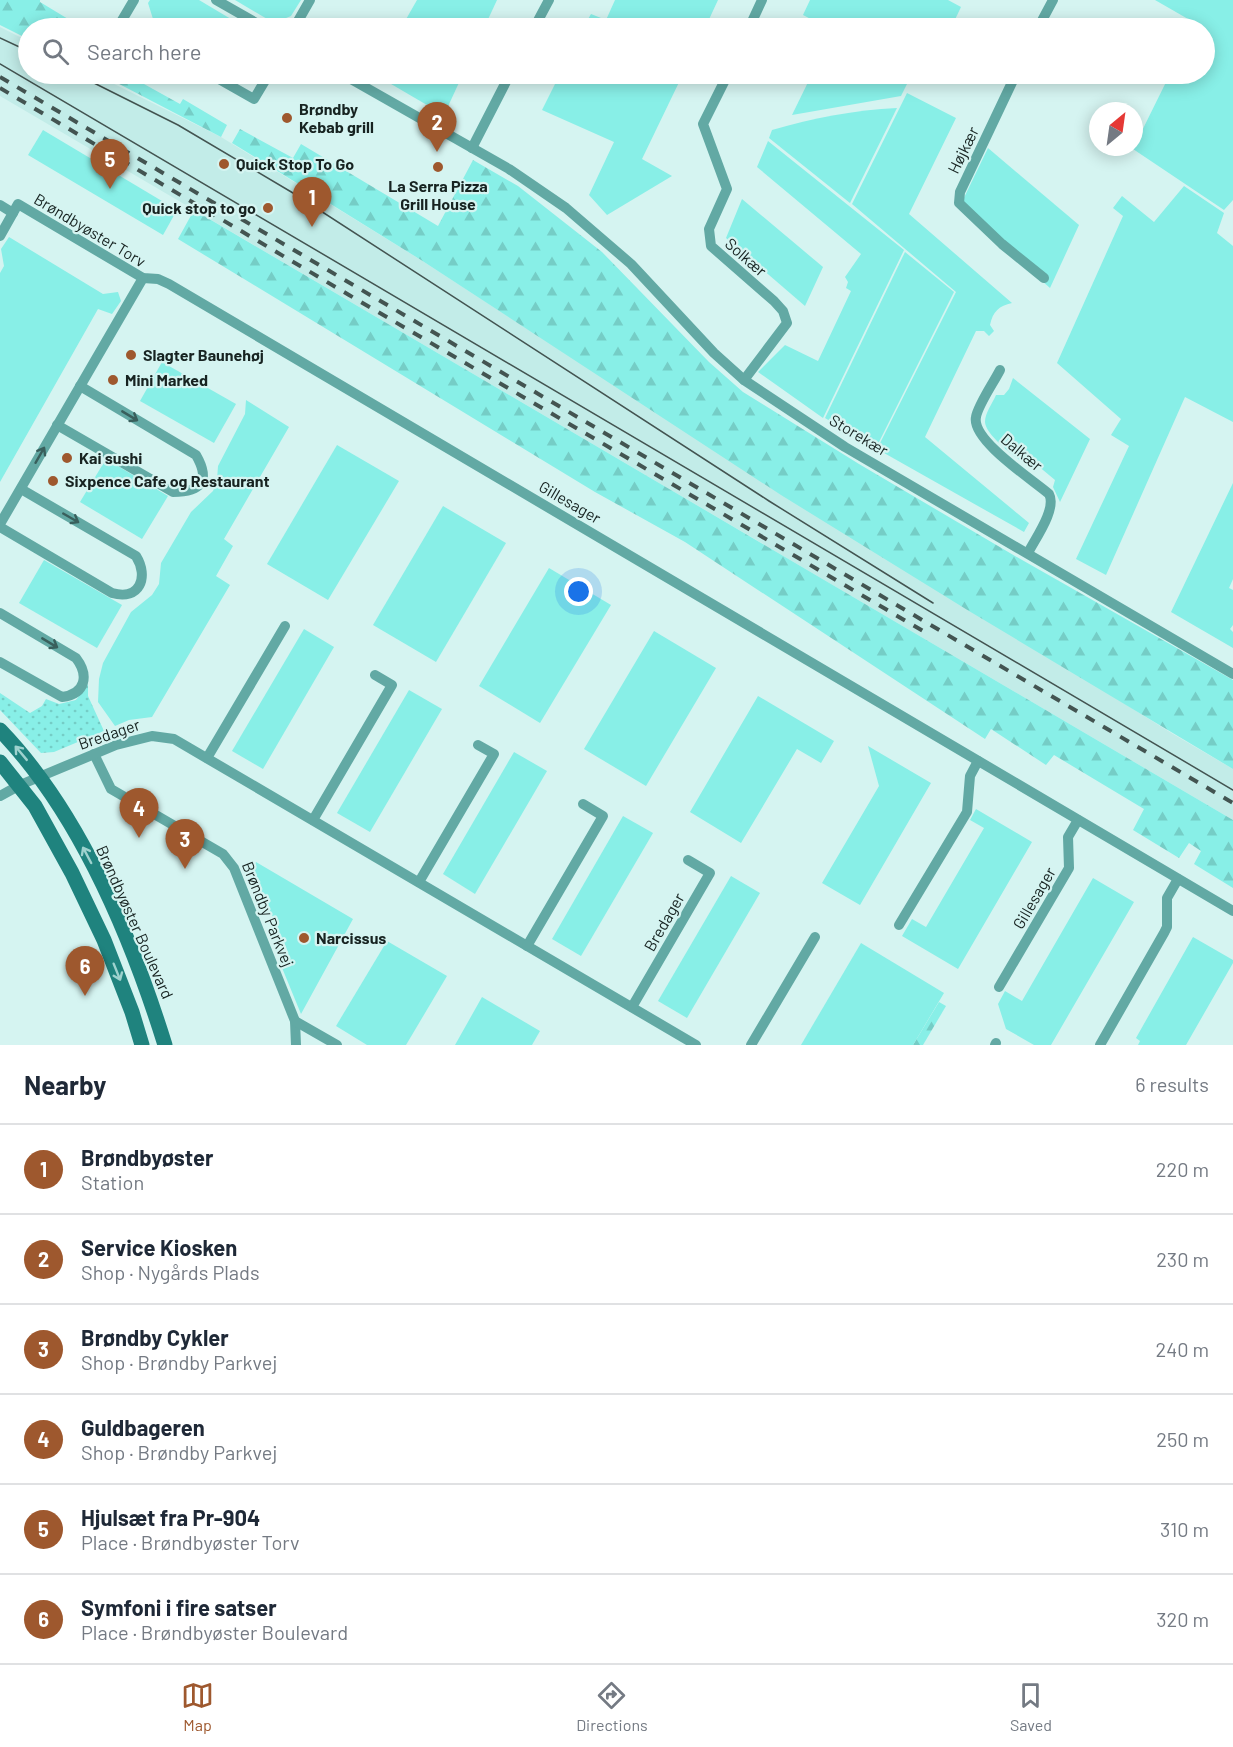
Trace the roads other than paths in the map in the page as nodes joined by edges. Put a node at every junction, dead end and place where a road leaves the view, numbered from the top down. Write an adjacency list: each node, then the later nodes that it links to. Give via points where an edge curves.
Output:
1 (134, 0): 7 (street)
2 (216, 0): 8 (street)
3 (310, 0): 9 (street)
4 (549, 0): 10 (street)
5 (762, 0): 11 (street)
6 (1053, 0): 12 (street)
7 (123, 18)
8 (248, 18)
9 (300, 18)
10 (539, 18)
11 (754, 18)
12 (1043, 18)
13 (228, 84): 14 (street, via 254,99)
14 (263, 84)
15 (360, 84): 19 (street, Storekær)
16 (505, 84): 19 (street)
17 (723, 84): 26 (street, Solkær, via 703,124 727,189 709,229 711,246 774,301 787,323)
18 (1012, 84): 24 (street, Højkær, via 958,202)
19 (472, 148): 26 (street, Storekær, via 509,169 590,227)
20 (0, 206): 21 (street, Brøndbyøster Torv)
21 (13, 213): 22 (street, Brøndbyøster Torv); 23 (street, Brøndbyøster Torv, via 18,204)
22 (0, 236)
23 (143, 278): 27 (street, Brøndbyøster Torv); 41 (street, Gillesager, via 169,284)
24 (1044, 278)
25 (1000, 370): 31 (street, Dalkær, via 976,416 979,430 989,445 1049,494 1053,502)
26 (744, 380): 31 (street, Storekær, via 845,447)
27 (80, 386): 28 (street, Brøndbyøster Torv); 28 (street, one-way to 28, via 196,455 203,468 202,482 187,492 173,492)
28 (57, 425): 29 (street, Brøndbyøster Torv, one-way to 28)
29 (21, 489): 30 (street, Brøndbyøster Torv); 30 (street, Brøndbyøster Torv, one-way to 30, via 136,556 142,565 139,585 123,596 112,593)
30 (0, 526)
31 (1028, 553): 35 (street, Storekær)
32 (0, 613): 34 (street, one-way to 34, via 76,658 84,668 84,677 77,691 62,697)
33 (285, 626): 40 (street)
34 (0, 662)
35 (1233, 674)
36 (375, 675): 47 (street, via 392,685)
37 (0, 730): 43 (street, Brøndbyøster Boulevard, one-way to 37)
38 (478, 745): 51 (street, via 494,754)
39 (94, 754): 40 (street, Bredager, via 152,736 174,740); 43 (street, Bredager); 58 (street, Brøndby Parkvej, via 111,789 229,859)
40 (207, 758): 47 (street, Bredager)
41 (978, 761): 48 (street, Gillesager); 53 (street, via 970,776 966,812)
42 (0, 762): 44 (street)
43 (40, 777): 44 (street, Bredager); 60 (street, Brøndbyøster Boulevard, one-way to 43, via 110,902 74,831)
44 (20, 785): 45 (street, Bredager); 59 (street, one-way to 59, via 49,830 99,931)
45 (0, 796)
46 (583, 804): 55 (street, via 603,816)
47 (313, 820): 51 (street, Bredager)
48 (1078, 820): 50 (street, Gillesager); 56 (street, Gillesager, via 1068,837 1069,868)
49 (688, 860): 57 (street, Bredager, via 710,873)
50 (1178, 879): 52 (street, Gillesager); 65 (street, via 1167,898 1167,927)
51 (418, 882): 55 (street, Bredager)
52 (1233, 911)
53 (899, 926)
54 (815, 937): 64 (street)
55 (527, 946): 57 (street, Bredager)
56 (999, 987)
57 (632, 1007): 63 (street, Bredager)
58 (295, 1021): 61 (street, Brøndby Parkvej); 62 (street)
59 (142, 1045)
60 (165, 1045)
61 (296, 1045)
62 (337, 1045)
63 (696, 1045)
64 (751, 1045)
65 (1100, 1045)

